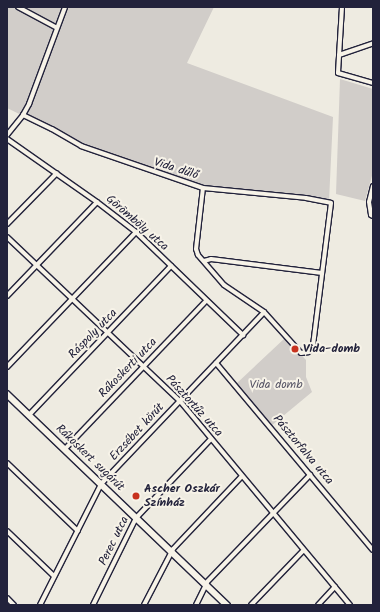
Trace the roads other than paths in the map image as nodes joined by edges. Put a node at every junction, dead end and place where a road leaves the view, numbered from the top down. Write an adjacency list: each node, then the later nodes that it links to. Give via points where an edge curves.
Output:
1 (18, 7): 4 (street)
2 (65, 7): 4 (street)
3 (342, 7): 6 (street)
4 (57, 28): 8 (street)
5 (373, 43): 6 (street)
6 (339, 55): 7 (street, via 338,73)
7 (373, 83)
8 (23, 115): 9 (street); 13 (street, Vida dűlő, via 81,146)
9 (7, 135)
10 (7, 139): 11 (street, Görömböly utca)
11 (57, 173): 14 (street, Görömböly utca); 16 (street)
12 (373, 186): 15 (street, via 368,202)
13 (203, 188): 19 (street, Vida dűlő, via 196,249); 22 (street, via 306,198 331,203)
14 (97, 202): 17 (street, Görömböly utca); 20 (street)
15 (373, 216)
16 (7, 224)
17 (136, 232): 21 (street, Görömböly utca); 24 (street)
18 (7, 237): 20 (street, Pásztortűz utca)
19 (204, 261): 22 (street, via 211,259); 26 (street, Vida dűlő, via 224,285)
20 (37, 264): 23 (street); 24 (street, Pásztortűz utca)
21 (172, 266): 25 (street, Görömböly utca); 27 (street, Ráspoly utca)
22 (322, 273): 26 (street, Vida dűlő, via 313,346 308,352 301,353)
23 (7, 296)
24 (73, 299): 27 (street, Pásztortűz utca); 31 (street)
25 (206, 300): 28 (street, Görömböly utca); 30 (street, Rákoskerti utca)
26 (264, 312): 28 (street, Erzsébet körút)
27 (108, 333): 30 (street, Pásztortűz utca); 34 (street, Ráspoly utca)
28 (243, 335): 29 (street, Erzsébet körút)
29 (216, 363): 33 (street, Erzsébet körút); 38 (street, Pásztorfalva utca)
30 (144, 366): 33 (street, Pásztortűz utca); 36 (street, Rákoskerti utca)
31 (7, 367)
32 (7, 394): 34 (street, Rákoskert sugárút)
33 (180, 401): 35 (street, Pásztortűz utca); 40 (street, Erzsébet körút)
34 (29, 415): 36 (street, Rákoskert sugárút)
35 (211, 439): 39 (street, Pásztortűz utca); 42 (street, Perec utca)
36 (65, 449): 40 (street, Rákoskert sugárút)
37 (7, 463): 44 (street)
38 (310, 475): 41 (street); 45 (street, Pásztorfalva utca)
39 (242, 476): 41 (street, Pásztortűz utca); 47 (street)
40 (101, 484): 42 (street, Rákoskert sugárút); 44 (street, Erzsébet körút)
41 (273, 513): 46 (street, Pásztortűz utca); 49 (street)
42 (136, 518): 47 (street, Rákoskert sugárút); 54 (street, Perec utca)
43 (7, 531): 48 (street)
44 (78, 531): 48 (street, Erzsébet körút)
45 (373, 550)
46 (303, 551): 50 (street, Pásztortűz utca); 58 (street)
47 (172, 552): 49 (street, Rákoskert sugárút); 55 (street)
48 (54, 576): 53 (street, Erzsébet körút)
49 (206, 584): 56 (street); 57 (street, Rákoskert sugárút)
50 (335, 587): 59 (street); 60 (street, Pásztortűz utca)
51 (7, 598): 52 (street)
52 (14, 605)
53 (40, 605)
54 (93, 605)
55 (144, 605)
56 (196, 605)
57 (227, 605)
58 (251, 605)
59 (318, 605)
60 (350, 605)

